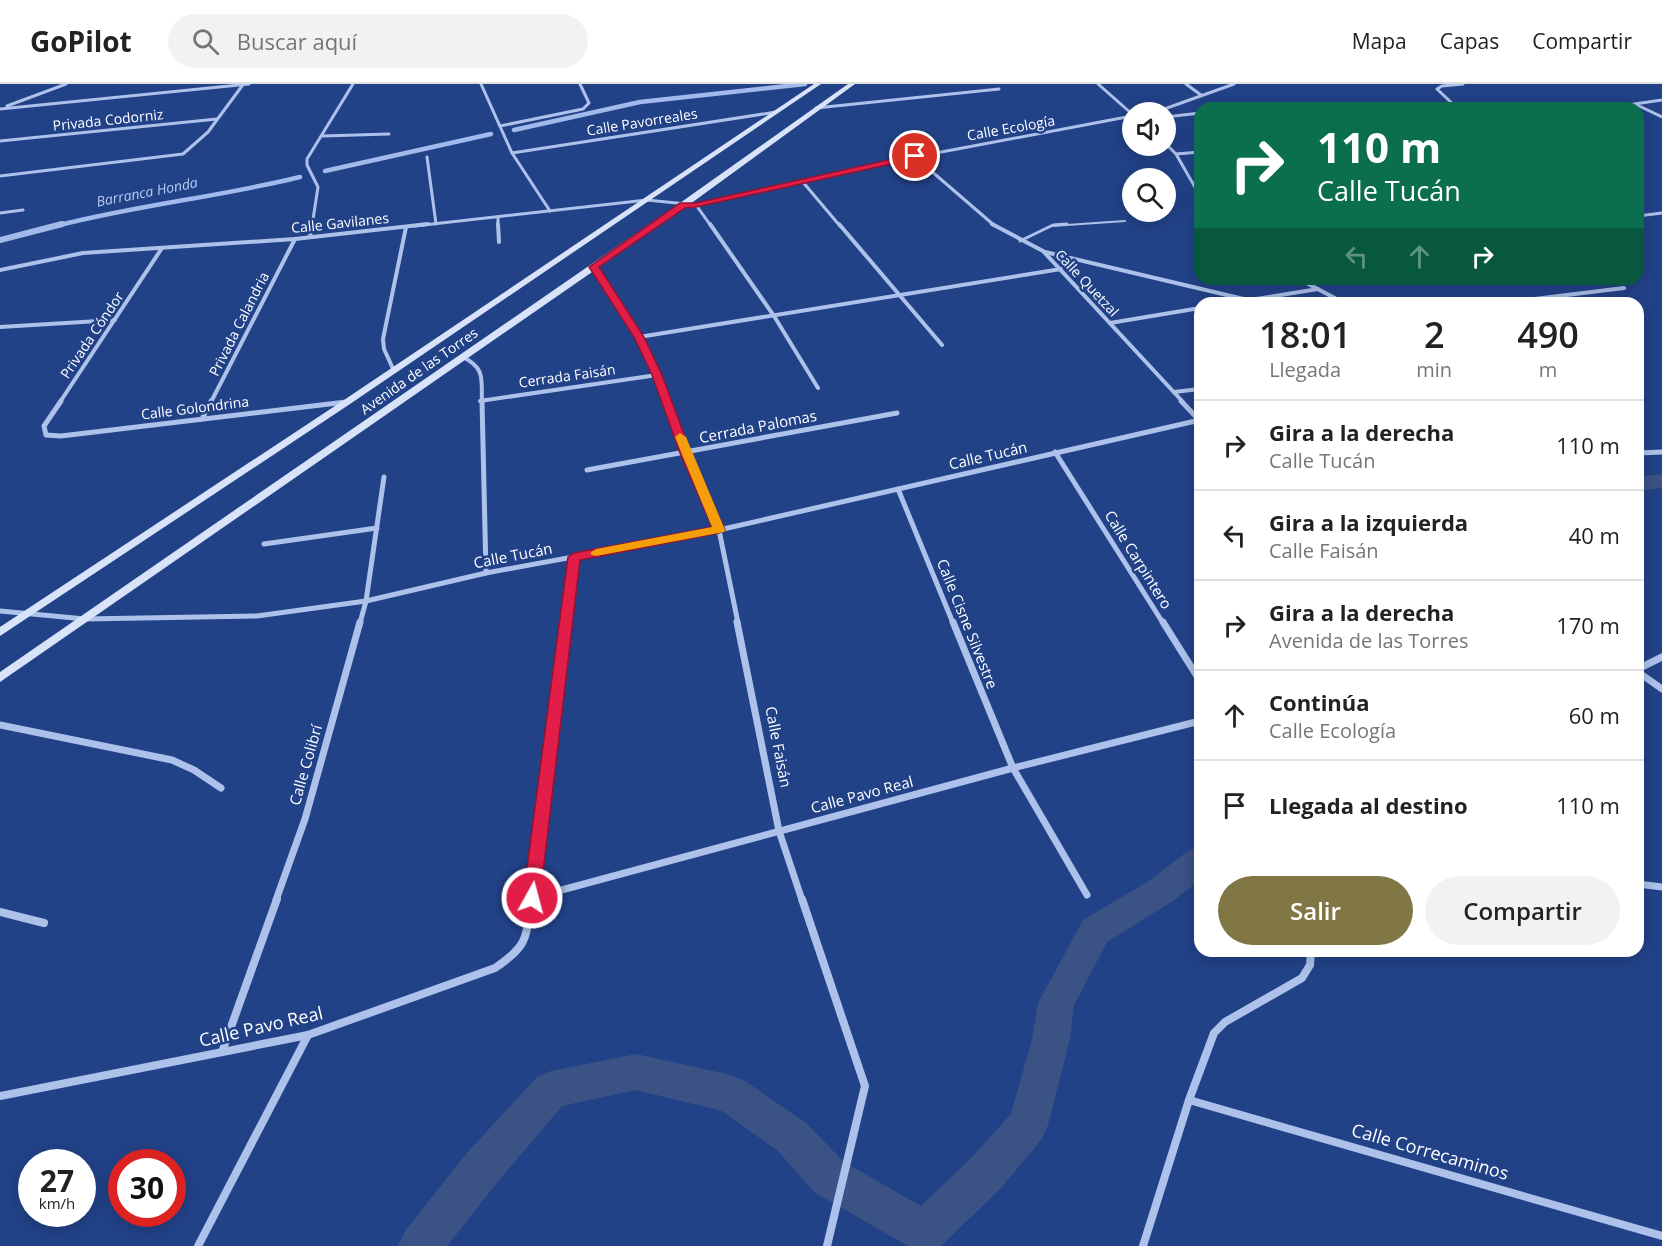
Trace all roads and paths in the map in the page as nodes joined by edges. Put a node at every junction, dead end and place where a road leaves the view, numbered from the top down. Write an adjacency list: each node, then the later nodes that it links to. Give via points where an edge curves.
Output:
1 (66, 84): 24 (street)
2 (249, 84): 13 (street)
3 (353, 84): 33 (street)
4 (481, 84): 31 (street)
5 (580, 84): 31 (street, via 589,103 587,107)
6 (818, 84): 25 (main road, Avenida de las Torres)
7 (852, 84): 22 (main road, Avenida de las Torres)
8 (1098, 84): 21 (street)
9 (1185, 84): 15 (street)
10 (1198, 84): 15 (street)
11 (1234, 84): 16 (street)
12 (1463, 84): 18 (street, via 1437,89)
13 (243, 86): 24 (street); 30 (street)
14 (999, 89): 22 (street)
15 (1194, 90): 16 (street)
16 (1201, 95): 20 (street)
17 (1662, 100): 19 (street)
18 (1451, 102)
19 (1644, 104)
20 (1176, 105)
21 (1122, 106)
22 (816, 108): 44 (main road, Avenida de las Torres)
23 (1644, 108): 29 (street)
24 (0, 109)
25 (776, 112): 36 (street, Calle Pavorreales); 43 (main road, Avenida de las Torres)
26 (1194, 114): 27 (street)
27 (1176, 116)
28 (1122, 117): 38 (street, Calle Ecología)
29 (1662, 117)
30 (218, 119): 34 (street, Privada Codorniz); 40 (street, via 190,150 173,157)
31 (500, 126): 36 (street)
32 (389, 134): 33 (street)
33 (323, 136): 55 (street, via 307,159 318,187)
34 (0, 141)
35 (1194, 152): 37 (street)
36 (512, 153): 47 (street)
37 (1176, 154): 42 (street)
38 (915, 156): 41 (street, Calle Ecología); 57 (street, Calle Quetzal, via 988,222)
39 (427, 157): 53 (street)
40 (0, 176)
41 (802, 181): 45 (street, Calle Ecología); 67 (street)
42 (1194, 186)
43 (646, 200): 44 (street, Calle Gavilanes); 47 (street, Calle Gavilanes); 80 (main road, Avenida de las Torres)
44 (683, 205): 45 (street, Calle Ecología); 61 (main road, Avenida de las Torres)
45 (696, 205): 73 (street)
46 (23, 210): 48 (street)
47 (550, 211): 51 (street, Calle Gavilanes)
48 (0, 213)
49 (1662, 213): 50 (street)
50 (1644, 215)
51 (498, 217): 53 (street, Calle Gavilanes); 58 (street)
52 (1122, 221): 57 (lane, via 1053,225)
53 (436, 224): 54 (street, Calle Gavilanes)
54 (406, 227): 55 (street, Calle Gavilanes); 80 (street, via 383,339)
55 (310, 237): 56 (street, Calle Gavilanes)
56 (295, 239): 59 (street, Calle Gavilanes); 89 (street, Privada Calandria)
57 (1020, 241): 60 (street, Calle Quetzal)
58 (500, 242)
59 (162, 248): 63 (street, Calle Gavilanes, via 64,256); 74 (street, Privada Cóndor)
60 (1043, 251): 62 (street, Calle Quetzal); 68 (street)
61 (594, 267): 77 (street, Calle Faisán); 79 (main road, Avenida de las Torres)
62 (1061, 268): 67 (street); 75 (street, Calle Quetzal)
63 (0, 270)
64 (1310, 285): 66 (street)
65 (1624, 288): 71 (street)
66 (1318, 289): 69 (street); 70 (street)
67 (899, 296): 73 (street); 78 (street)
68 (1235, 297)
69 (1267, 297)
70 (1333, 297)
71 (1551, 297)
72 (1194, 309): 75 (street)
73 (774, 316): 77 (street); 82 (street)
74 (116, 320): 76 (street); 91 (street, Privada Cóndor, via 44,426)
75 (1110, 323): 84 (street, Calle Quetzal)
76 (0, 327)
77 (639, 337): 81 (street, Calle Faisán)
78 (942, 345)
79 (463, 357): 85 (street, via 476,364 481,374); 107 (main road, Avenida de las Torres)
80 (394, 371): 86 (main road, Avenida de las Torres)
81 (657, 375): 85 (street, Cerrada Faisán); 94 (street, Calle Faisán)
82 (819, 388)
83 (1194, 390): 84 (street)
84 (1174, 392): 88 (street, Calle Quetzal)
85 (480, 401): 103 (street)
86 (347, 402): 89 (street, Calle Golondrina); 106 (main road, Avenida de las Torres)
87 (897, 413): 94 (street, Cerrada Palomas)
88 (1194, 414)
89 (202, 419): 91 (street, Calle Golondrina)
90 (1194, 421): 92 (street, Calle Tucán)
91 (46, 435)
92 (1055, 452): 98 (street, Calle Tucán); 111 (street, Calle Carpintero)
93 (1662, 452): 95 (street)
94 (686, 453): 96 (street, Cerrada Palomas); 100 (street, Calle Faisán)
95 (1644, 453)
96 (587, 470)
97 (384, 477): 99 (street, Calle Colibrí)
98 (898, 489): 100 (street, Calle Tucán); 117 (street, Calle Cisne Silvestre)
99 (377, 528): 101 (street); 104 (street, Calle Colibrí)
100 (719, 530): 102 (street, Calle Tucán); 119 (street, Calle Faisán)
101 (264, 544)
102 (574, 557): 103 (street, Calle Tucán); 123 (street)
103 (486, 573): 104 (street, Calle Tucán)
104 (366, 601): 107 (street, Calle Tucán, via 257,616); 128 (street, Calle Colibrí, via 305,819)
105 (0, 611): 106 (street, Calle Tucán)
106 (29, 612): 107 (street, Calle Tucán); 108 (main road, Avenida de las Torres)
107 (86, 619): 113 (main road, Avenida de las Torres)
108 (0, 632)
109 (1662, 657): 110 (street)
110 (1644, 668)
111 (1194, 672)
112 (1644, 676): 114 (street)
113 (0, 678)
114 (1662, 689)
115 (1194, 723): 117 (street, Calle Pavo Real)
116 (0, 725): 118 (street, via 172,760)
117 (1013, 768): 119 (street, Calle Pavo Real); 122 (street, Calle Cisne Silvestre)
118 (221, 788)
119 (779, 831): 123 (street, Calle Pavo Real); 132 (street, Calle Faisán, via 865,1086)
120 (1644, 885): 121 (street)
121 (1662, 887)
122 (1087, 895)
123 (532, 898): 127 (street, Calle Pavo Real, via 527,932 518,952 495,968)
124 (0, 912): 125 (street)
125 (44, 923)
126 (1311, 957): 130 (street, via 1302,978 1225,1022 1214,1033)
127 (308, 1035): 128 (street, Calle Pavo Real); 133 (street)
128 (222, 1052): 129 (street, Calle Pavo Real)
129 (0, 1096)
130 (1189, 1100): 131 (street, Calle Correcaminos); 134 (street)
131 (1662, 1236)
132 (829, 1243)
133 (198, 1246)
134 (1143, 1246)

